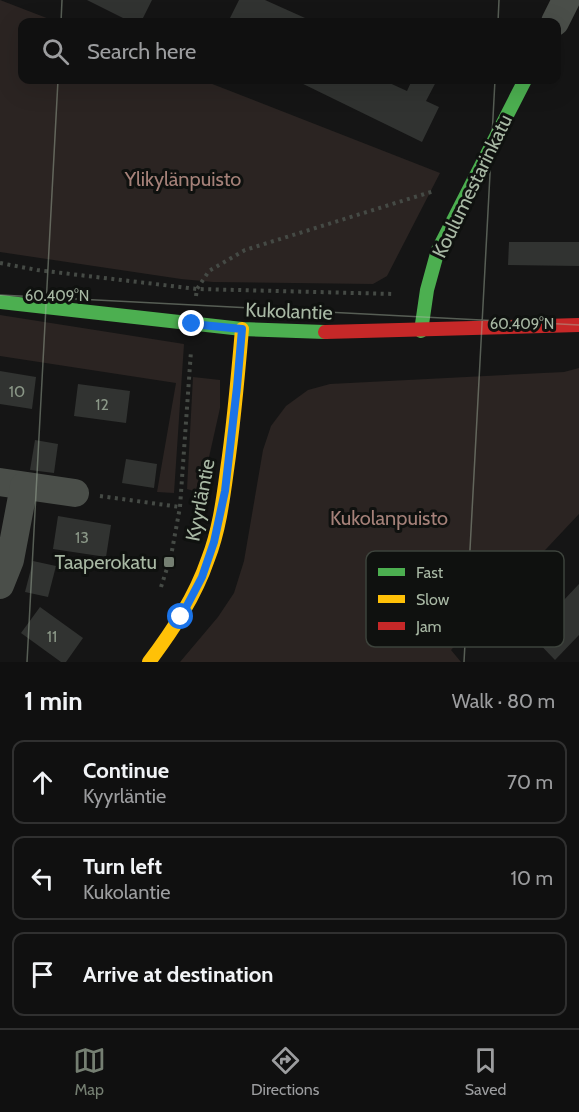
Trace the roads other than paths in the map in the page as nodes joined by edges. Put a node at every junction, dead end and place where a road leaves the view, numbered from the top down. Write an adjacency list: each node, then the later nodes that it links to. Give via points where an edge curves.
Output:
1 (566, 0): 2 (street)
2 (557, 18)
3 (523, 84): 7 (street, Koulumestarinkatu, via 438,250 425,294)
4 (0, 302): 6 (street, Kukolantie)
5 (579, 326): 7 (street, Kukolantie)
6 (242, 329): 7 (street, Kukolantie); 11 (street, Kyyrläntie, via 225,491 214,542 202,577 181,617)
7 (421, 331)
8 (12, 484): 9 (street); 10 (street, via 10,560)
9 (75, 493)
10 (0, 585)
11 (149, 662)

